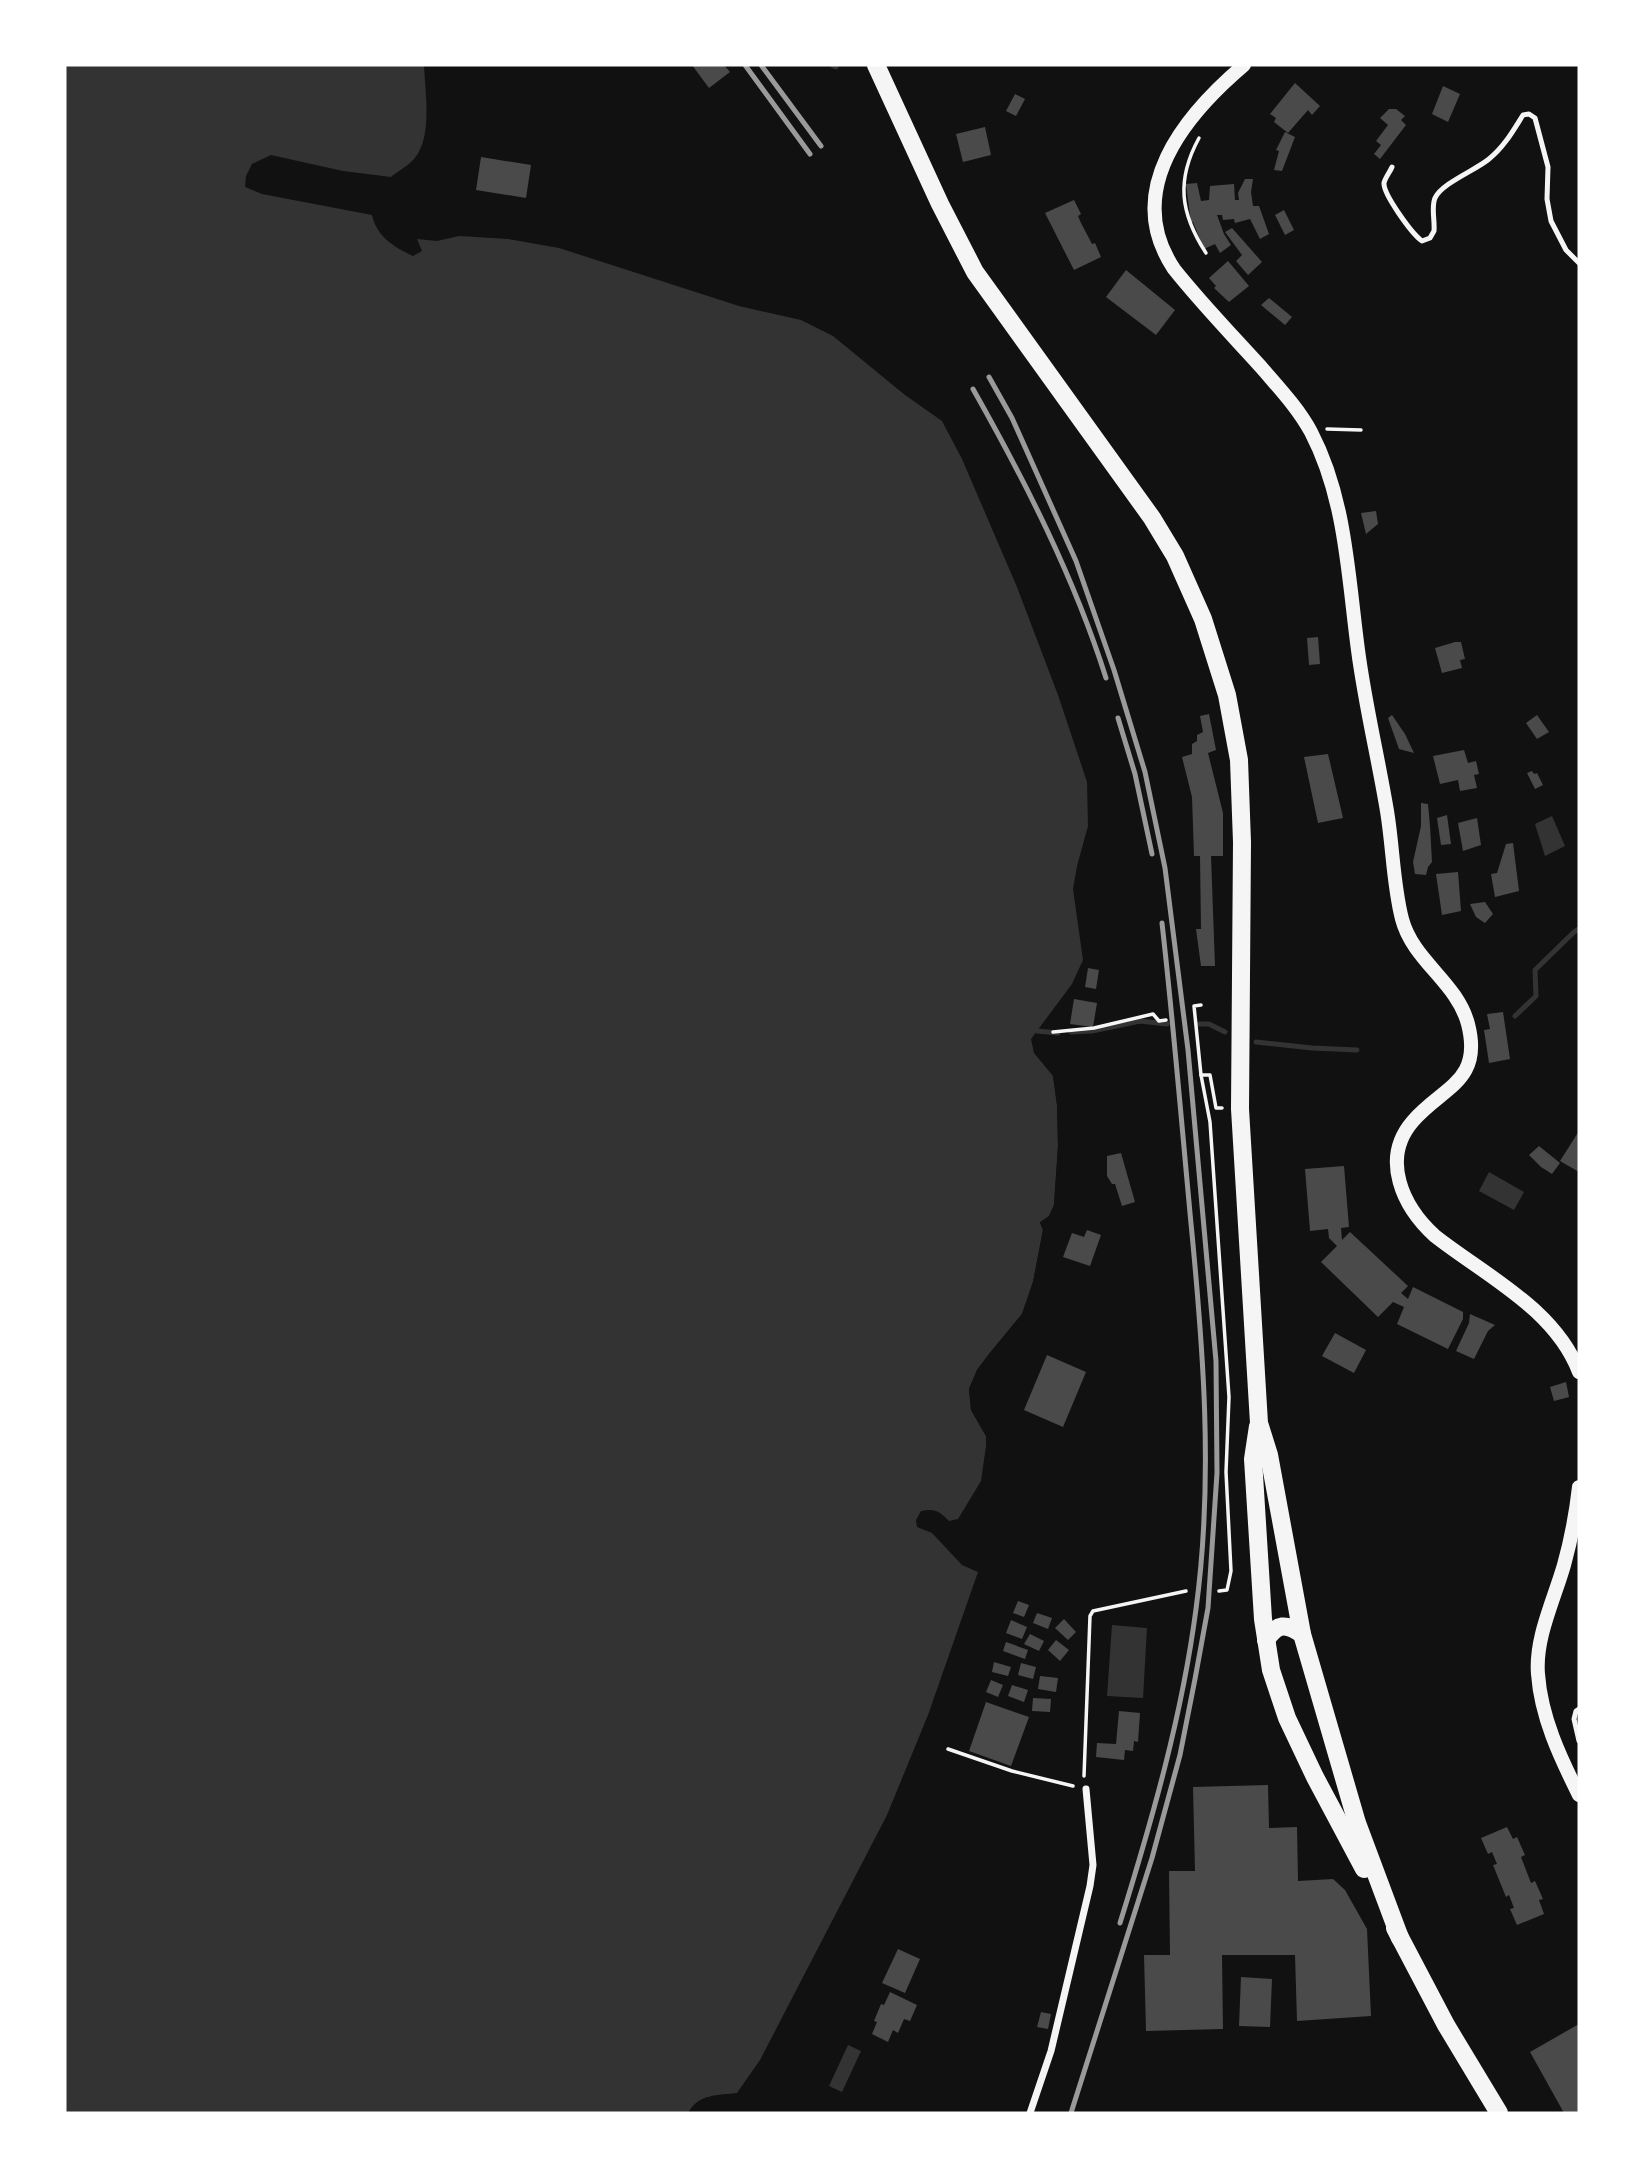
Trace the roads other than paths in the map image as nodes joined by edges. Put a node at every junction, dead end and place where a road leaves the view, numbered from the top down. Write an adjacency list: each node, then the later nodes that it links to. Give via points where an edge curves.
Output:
1 (876, 65): 6 (main road, via 975,272 1175,556 1203,619 1223,682 1235,733 1240,788 1240,1109)
2 (1244, 65): 5 (main road, via 1200,108 1171,149 1156,186 1154,222 1174,269 1299,414 1333,483 1403,922 1417,951 1463,1010 1471,1041 1460,1079 1418,1115 1404,1136 1397,1167 1401,1190 1435,1236 1548,1323)
3 (1392, 167): 4 (lane, via 1385,191 1413,234 1425,240 1434,231 1436,196 1488,160 1523,115 1529,114 1535,118 1548,167 1551,221 1566,250)
4 (1579, 262)
5 (1579, 1372)
6 (1259, 1423): 8 (main road); 9 (main road, via 1253,1459)
7 (1579, 1486): 13 (main road, via 1566,1558 1540,1642 1538,1673 1548,1725)
8 (1302, 1634): 9 (main road, via 1282,1625); 14 (main road, via 1357,1824)
9 (1266, 1640): 14 (main road, via 1287,1718)
10 (1579, 1709): 11 (lane, via 1574,1719)
11 (1579, 1741)
12 (1086, 1789): 15 (street, via 1093,1865 1090,1886 1051,2050)
13 (1579, 1795)
14 (1399, 1938): 16 (main road)
15 (1030, 2113)
16 (1499, 2113)

